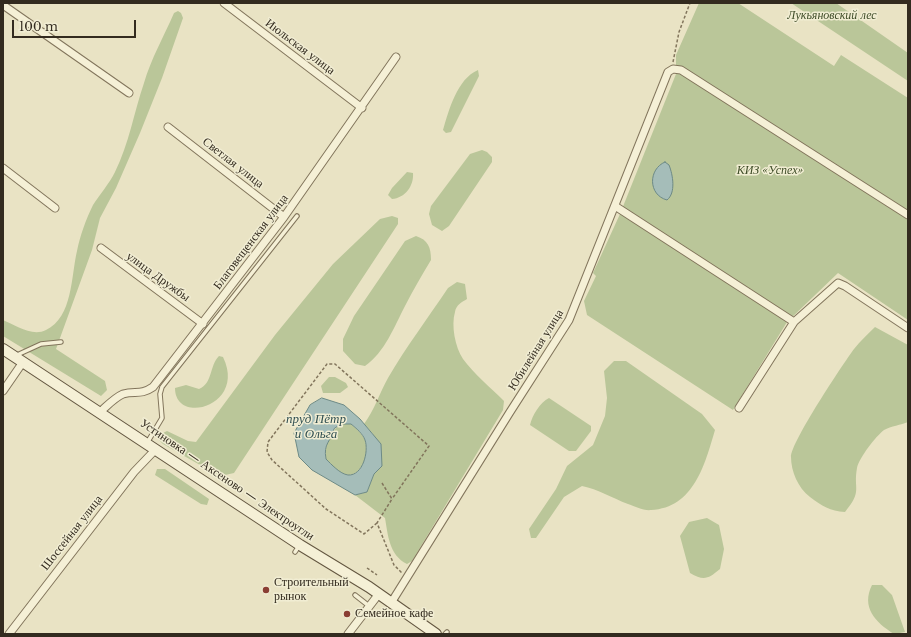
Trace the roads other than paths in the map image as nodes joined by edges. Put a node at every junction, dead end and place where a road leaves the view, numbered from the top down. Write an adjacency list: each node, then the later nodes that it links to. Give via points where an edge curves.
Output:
1 (224, 3): 5 (street, Июльская улица)
2 (3, 5): 4 (street)
3 (396, 56): 5 (street, Благовещенская улица)
4 (129, 93)
5 (362, 108): 12 (street, Благовещенская улица)
6 (168, 127): 12 (street, Светлая улица)
7 (3, 168): 9 (street)
8 (615, 206): 10 (street, Юбилейная улица, via 668,72 673,69 681,70); 14 (street); 28 (street, Юбилейная улица, via 569,320)
9 (55, 208)
10 (908, 215)
11 (297, 216): 24 (lane, via 162,387 162,418)
12 (284, 217): 15 (street, Благовещенская улица)
13 (101, 248): 15 (street, улица Дружбы)
14 (794, 322): 16 (street, via 838,283); 22 (street)
15 (203, 324): 23 (street, Благовещенская улица, via 153,387 145,393 124,394)
16 (908, 328)
17 (61, 342): 19 (lane, via 41,344)
18 (3, 349): 19 (main road, Устиновка — Аксеново — Электроугли)
19 (14, 356): 20 (main road, Устиновка — Аксеново — Электроугли)
20 (23, 362): 21 (street); 23 (main road, Устиновка — Аксеново — Электроугли)
21 (3, 391)
22 (739, 408)
23 (100, 412): 24 (main road, Устиновка — Аксеново — Электроугли)
24 (147, 443): 25 (main road, Устиновка — Аксеново — Электроугли)
25 (156, 449): 27 (main road, Устиновка — Аксеново — Электроугли, via 297,549); 30 (street, Шоссейная улица, via 134,472)
26 (355, 595): 29 (lane)
27 (378, 595): 28 (main road, Устиновка — Аксеново — Электроугли); 29 (street)
28 (391, 603): 32 (main road, Устиновка — Аксеново — Электроугли)
29 (369, 606): 31 (street)
30 (9, 634)
31 (348, 634)
32 (436, 634)

